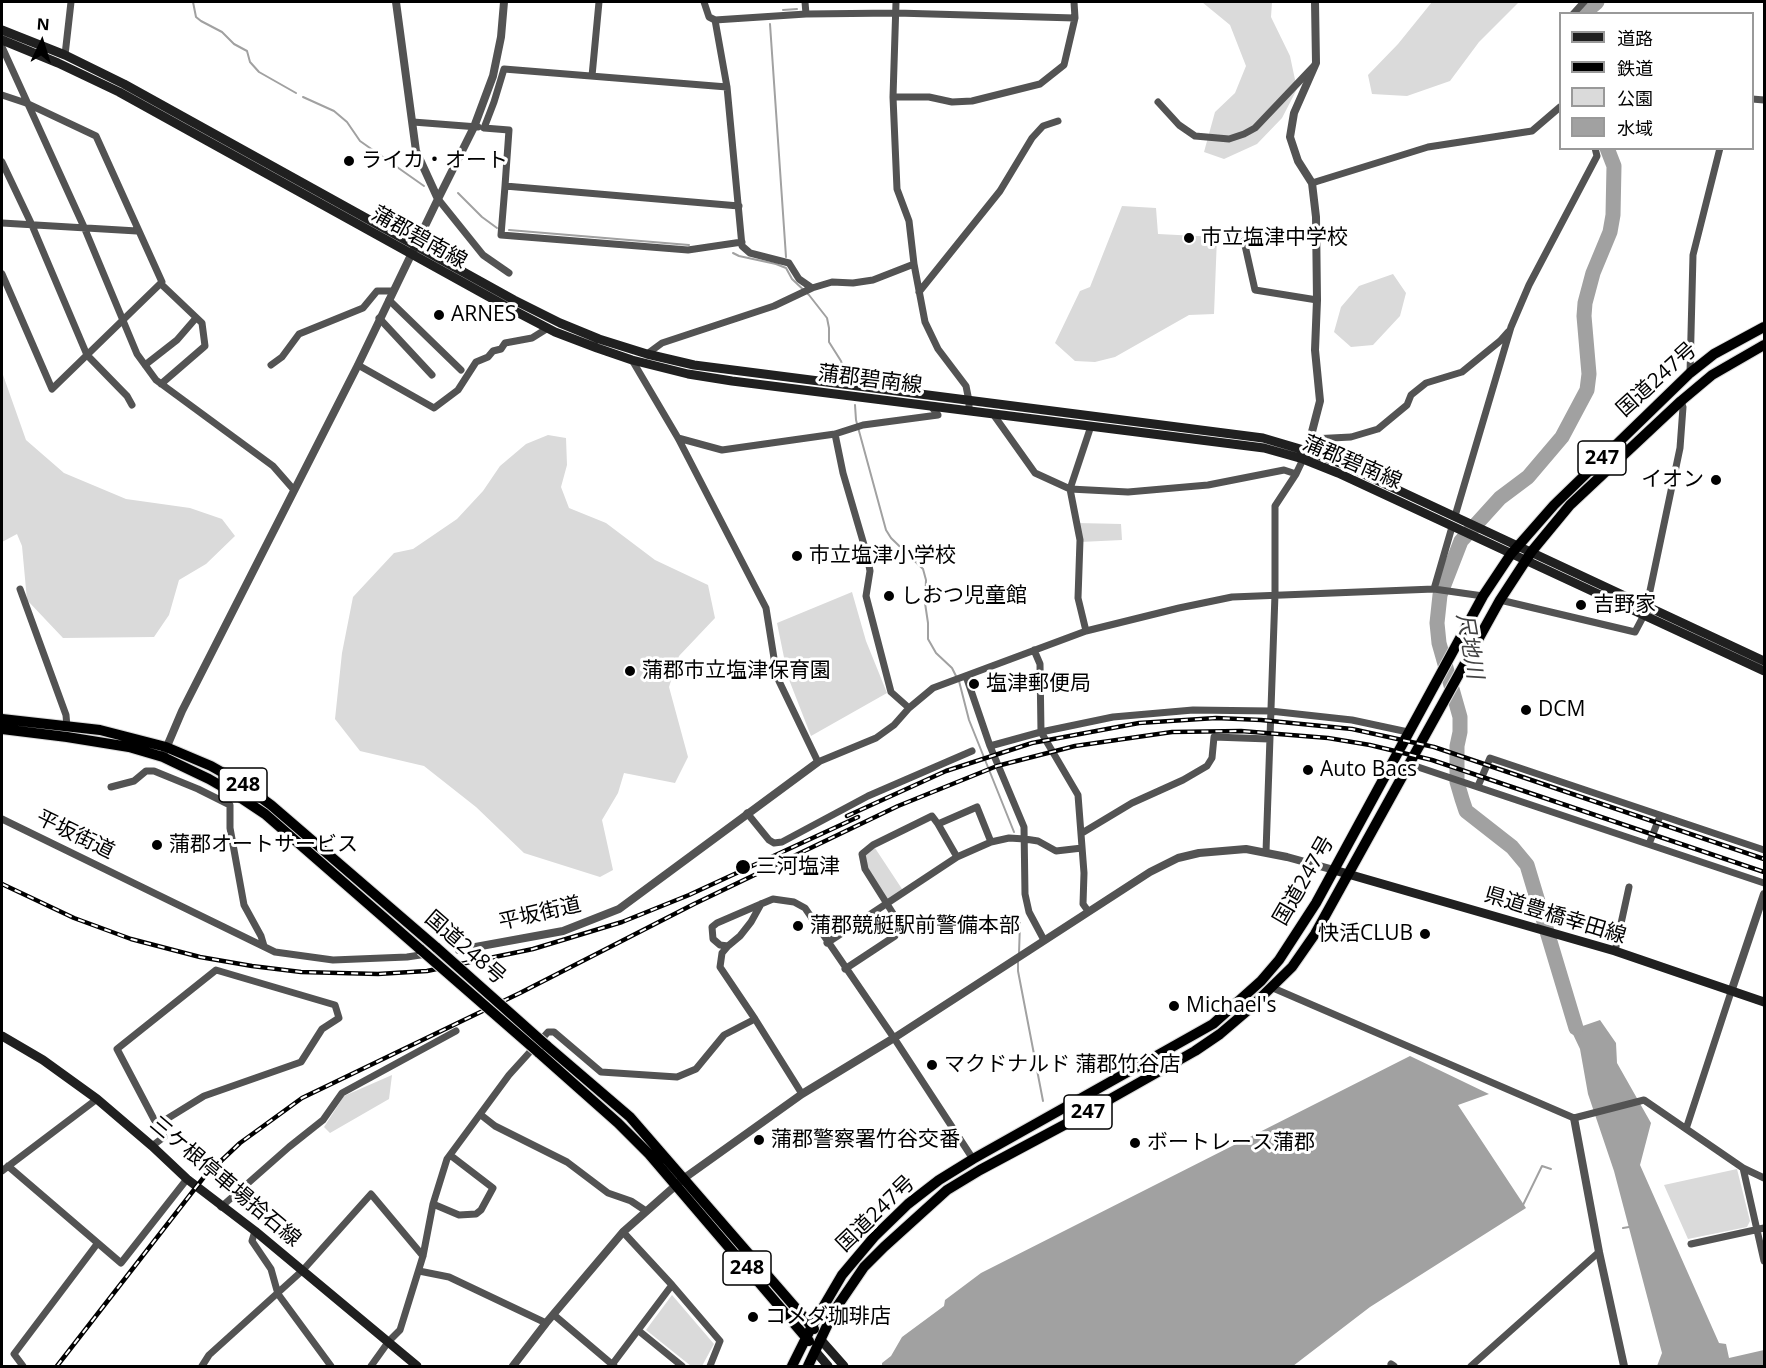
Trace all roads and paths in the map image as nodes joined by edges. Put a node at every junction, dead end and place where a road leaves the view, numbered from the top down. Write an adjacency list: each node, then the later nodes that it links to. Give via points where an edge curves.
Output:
1 (71, 2): 17 (street)
2 (396, 2): 27 (street)
3 (503, 2): 28 (street, via 494,76)
4 (598, 2): 19 (street)
5 (704, 2): 13 (street, via 709,16)
6 (805, 2): 11 (street)
7 (896, 2): 10 (street)
8 (1074, 2): 12 (street)
9 (1315, 2): 18 (street)
10 (896, 13): 11 (street); 12 (street); 22 (street)
11 (806, 14): 13 (street)
12 (1076, 18): 22 (street, via 1064,65 1040,84 972,101)
13 (715, 20): 20 (street)
14 (2, 30): 17 (main road, 蒲郡碧南線)
15 (2, 40): 44 (main road, 蒲郡碧南線, via 119,92)
16 (2, 47): 24 (street)
17 (66, 55): 43 (main road, 蒲郡碧南線)
18 (1316, 63): 23 (street, via 1255,128 1228,139 1195,136); 33 (street, via 1294,113 1290,137 1298,161)
19 (592, 76): 20 (street); 29 (street, via 504,69)
20 (727, 87): 36 (street)
21 (2, 94): 24 (street)
22 (893, 98): 45 (street, via 897,189 909,221)
23 (1158, 102)
24 (26, 103): 39 (street); 40 (street, via 96,136)
25 (1559, 108): 33 (street, via 1532,131 1428,147)
26 (1058, 121): 51 (street, via 1043,126 1032,138 1000,191)
27 (412, 122): 28 (street); 35 (street, via 420,162)
28 (474, 127): 29 (street); 35 (street)
29 (484, 128): 34 (street, via 509,130)
30 (1596, 150): 57 (street, via 1597,156)
31 (1719, 150): 68 (street, via 1693,255)
32 (2, 162): 38 (street)
33 (1312, 183): 53 (street)
34 (504, 186): 36 (street); 41 (street, via 501,235 688,250)
35 (438, 200): 43 (street); 46 (street, via 483,255)
36 (738, 206): 41 (street)
37 (2, 222): 38 (street)
38 (31, 224): 39 (street); 62 (street)
39 (84, 227): 40 (street); 56 (street)
40 (138, 231): 48 (street)
41 (742, 242): 49 (street, via 750,253 789,263)
42 (1244, 242): 53 (street, via 1255,290)
43 (416, 245): 44 (street); 61 (main road, 蒲郡碧南線, via 560,323)
44 (412, 255): 50 (street); 59 (main road, 蒲郡碧南線)
45 (914, 264): 49 (street, via 873,280 832,282); 51 (street)
46 (510, 273)
47 (2, 274): 62 (street, via 52,389)
48 (160, 284): 54 (street); 56 (street)
49 (807, 290): 61 (street, via 774,306 662,343)
50 (393, 291): 52 (street); 65 (street, via 377,291 363,308 299,334)
51 (919, 292): 74 (street, via 925,322 938,349 966,386)
52 (389, 300): 55 (street); 67 (street)
53 (1317, 300): 79 (street, via 1315,350 1320,401)
54 (196, 318): 64 (street, via 177,340); 70 (street, via 202,323 205,346)
55 (379, 318): 66 (street); 69 (street)
56 (122, 321): 62 (street); 64 (street)
57 (1511, 327): 79 (street, via 1462,372 1426,383 1378,429 1352,437); 84 (street)
58 (1764, 327): 68 (highway, 国道247号 / 247, via 1714,354)
59 (548, 328): 63 (main road, 蒲郡碧南線); 66 (street, via 532,338 505,343 476,362 458,390 434,408)
60 (1764, 345): 71 (highway, 国道247号 / 247, via 1712,375)
61 (647, 354): 74 (main road, 蒲郡碧南線, via 694,365)
62 (87, 355): 72 (street)
63 (633, 360): 73 (main road, 蒲郡碧南線, via 732,381); 78 (street)
64 (145, 365): 70 (street)
65 (271, 365)
66 (358, 365): 83 (street)
67 (461, 369)
68 (1690, 373): 86 (highway, 国道247号 / 247, via 1554,505)
69 (432, 375)
70 (162, 384): 83 (street, via 273,466)
71 (1681, 401): 87 (highway, 国道247号 / 247, via 1570,505); 93 (street, via 1680,448)
72 (132, 405)
73 (931, 406): 74 (main road, 蒲郡碧南線); 77 (street, via 938,415)
74 (969, 406): 75 (main road, 蒲郡碧南線); 80 (main road, 蒲郡碧南線, via 1263,438)
75 (993, 413): 76 (main road, 蒲郡碧南線); 82 (street, via 1035,473)
76 (1091, 426): 80 (main road, 蒲郡碧南線); 82 (street)
77 (835, 434): 78 (street, via 722,450); 99 (street, via 867,555 870,571 866,596 891,692)
78 (678, 438): 110 (street, via 766,608 777,677)
79 (1312, 439): 80 (street)
80 (1305, 455): 81 (street); 84 (main road, 蒲郡碧南線, via 1340,463); 85 (main road, 蒲郡碧南線)
81 (1296, 474): 82 (street, via 1284,470 1208,485 1128,492); 90 (street, via 1275,506)
82 (1070, 489): 94 (street, via 1080,540 1078,598)
83 (294, 490): 109 (street)
84 (1455, 516): 86 (main road, 蒲郡碧南線)
85 (1452, 527): 86 (main road, 蒲郡碧南線); 88 (street)
86 (1514, 550): 87 (main road, 蒲郡碧南線); 91 (highway, 国道247号 / 247)
87 (1529, 556): 92 (highway, 国道247号 / 247); 93 (main road, 蒲郡碧南線)
88 (1435, 589): 90 (street, 平坂街道); 91 (street, 平坂街道)
89 (20, 590): 102 (street)
90 (1275, 594): 94 (street, 平坂街道, via 1232,597); 100 (street)
91 (1483, 596): 105 (highway, 国道247号 / 247)
92 (1500, 600): 93 (street, via 1635,632); 111 (highway, 国道247号 / 247)
93 (1645, 610): 96 (main road, 蒲郡碧南線); 97 (main road, 蒲郡碧南線)
94 (1086, 631): 95 (street, 平坂街道)
95 (1034, 650): 98 (street, 平坂街道); 104 (street, via 1040,664)
96 (1764, 661)
97 (1764, 671)
98 (964, 677): 99 (street, 平坂街道, via 933,688); 107 (street)
99 (909, 708): 110 (street, 平坂街道, via 876,738)
100 (1270, 711): 104 (street, via 1193,710 1113,717); 105 (street, via 1352,720); 106 (street)
101 (2, 719): 102 (highway, 国道248号 / 248)
102 (67, 727): 109 (highway, 国道248号 / 248, via 100,730)
103 (2, 729): 109 (highway, 国道248号 / 248)
104 (1041, 732): 107 (street); 118 (street, via 1078,795)
105 (1408, 732): 126 (highway, 国道247号 / 247)
106 (1269, 739): 118 (street, via 1214,737 1207,766); 124 (street)
107 (990, 746): 119 (street, via 1024,827)
108 (972, 751): 114 (street, via 868,796 782,842 769,840)
109 (164, 752): 148 (highway, 国道248号 / 248, bridge, via 265,814 421,950); 148 (highway, 国道248号 / 248, bridge, via 221,772 271,805 436,948)
110 (818, 762): 114 (street, 平坂街道)
111 (1409, 764): 112 (street); 127 (highway, 国道247号 / 247)
112 (1478, 786): 115 (street, via 1490,758); 121 (street)
113 (111, 787): 136 (street, via 154,771 230,805 230,828 244,905)
114 (747, 813): 138 (street, 平坂街道, via 618,909 563,931)
115 (1660, 816): 121 (street); 123 (street)
116 (2, 819): 136 (street, 平坂街道)
117 (938, 824): 120 (street, via 977,807); 125 (street); 132 (street, via 932,816 873,845 862,855 865,869)
118 (1082, 833): 122 (street)
119 (1025, 839): 120 (street); 122 (street, via 1038,841 1056,852); 134 (street, via 1025,894 1029,912)
120 (991, 842): 125 (street)
121 (1649, 844): 128 (street)
122 (1082, 848): 133 (street, via 1083,904)
123 (1764, 850)
124 (1266, 852): 126 (street); 133 (street, via 1227,849 1178,858)
125 (957, 857): 132 (street)
126 (1334, 870): 127 (main road, 県道豊橋幸田線); 157 (highway, 国道247号 / 247, via 1279,960 1262,981 1213,1024)
127 (1348, 875): 139 (main road, 県道豊橋幸田線); 141 (highway, 国道247号 / 247, via 1315,934)
128 (1764, 884)
129 (1629, 887): 139 (street)
130 (1764, 894): 142 (street)
131 (761, 904): 135 (street, via 773,899 805,908); 137 (street, via 752,922); 137 (street, via 712,927 713,939)
132 (886, 904): 135 (street); 140 (street, via 894,915 895,936)
133 (1088, 911): 134 (street)
134 (1044, 940): 147 (street)
135 (828, 943): 140 (street)
136 (264, 946): 138 (street, 平坂街道, via 275,952 333,960)
137 (728, 946): 144 (street, via 722,952 720,967)
138 (459, 950)
139 (1615, 951): 142 (main road, 県道豊橋幸田線)
140 (844, 969): 147 (street)
141 (1273, 988): 152 (street); 184 (highway, 国道247号 / 247, via 1195,1051 947,1191 864,1267 834,1311)
142 (1731, 992): 143 (main road, 県道豊橋幸田線); 154 (street)
143 (1764, 1002)
144 (755, 1019): 149 (street); 151 (street, via 724,1035 696,1069 677,1077 601,1072 554,1032 548,1032)
145 (456, 1031): 165 (street, via 342,1093 323,1120)
146 (2, 1036): 150 (main road, 三ケ根停車場拾石線, via 44,1060)
147 (894, 1038): 149 (street); 157 (street)
148 (542, 1048): 163 (highway, 国道248号 / 248)
149 (802, 1094): 163 (street)
150 (97, 1099): 155 (main road, 三ケ根停車場拾石線); 158 (street)
151 (481, 1114): 156 (street); 166 (street, via 495,1126 567,1161 608,1193)
152 (1574, 1118): 154 (street, via 1644,1100); 172 (street)
153 (157, 1125): 153 (street, via 204,1096 301,1062 322,1029 339,1018 334,1005 216,970 117,1049); 155 (street, via 164,1137)
154 (1686, 1129): 159 (street)
155 (152, 1146): 162 (main road, 三ケ根停車場拾石線)
156 (450, 1155): 164 (street); 164 (street, via 493,1188 476,1214 459,1215)
157 (973, 1159): 181 (highway, 国道247号 / 247, via 908,1204 874,1237 842,1275)
158 (8, 1166): 160 (street); 170 (street)
159 (1743, 1168): 161 (street); 167 (street)
160 (2, 1171)
161 (1764, 1178)
162 (187, 1179): 165 (main road, 三ケ根停車場拾石線); 170 (street, via 121,1263)
163 (679, 1183): 166 (street); 181 (highway, 国道248号 / 248); 183 (highway, 国道248号 / 248)
164 (433, 1204): 173 (street)
165 (221, 1206): 168 (main road, 三ケ根停車場拾石線)
166 (646, 1211): 169 (street)
167 (1761, 1229): 171 (street); 174 (street)
168 (255, 1231): 175 (main road, 三ケ根停車場拾石線); 178 (street, via 252,1241 271,1269)
169 (623, 1232): 177 (street); 179 (street)
170 (97, 1244): 188 (street, via 14,1354)
171 (1691, 1244)
172 (1599, 1252): 187 (street); 201 (street)
173 (423, 1256): 175 (street, via 371,1194); 176 (street)
174 (1764, 1261)
175 (303, 1270): 178 (street); 185 (main road, 三ケ根停車場拾石線)
176 (419, 1270): 180 (street, via 449,1277); 185 (street, via 400,1330)
177 (672, 1285): 182 (street); 196 (street, via 720,1341)
178 (278, 1294): 189 (street, via 209,1355); 190 (street)
179 (554, 1315): 180 (street); 194 (street)
180 (546, 1323): 193 (street)
181 (812, 1326): 183 (highway, 国道247号 / 247); 184 (highway, 国道248号 / 248)
182 (639, 1331): 194 (street); 195 (street)
183 (807, 1337): 186 (highway, 国道248号 / 248); 197 (highway, 国道247号 / 247)
184 (821, 1340): 186 (highway, 国道247号 / 247); 200 (main road)
185 (389, 1341): 191 (street); 192 (main road, 三ケ根停車場拾石線)
186 (816, 1352): 198 (highway, 国道247号 / 247); 199 (main road)
187 (1622, 1365)
188 (23, 1366)
189 (202, 1366)
190 (331, 1366)
191 (372, 1366)
192 (417, 1366)
193 (513, 1366)
194 (613, 1366)
195 (682, 1366)
196 (710, 1366)
197 (792, 1366)
198 (808, 1366)
199 (828, 1366)
200 (844, 1366)
201 (1471, 1366)

